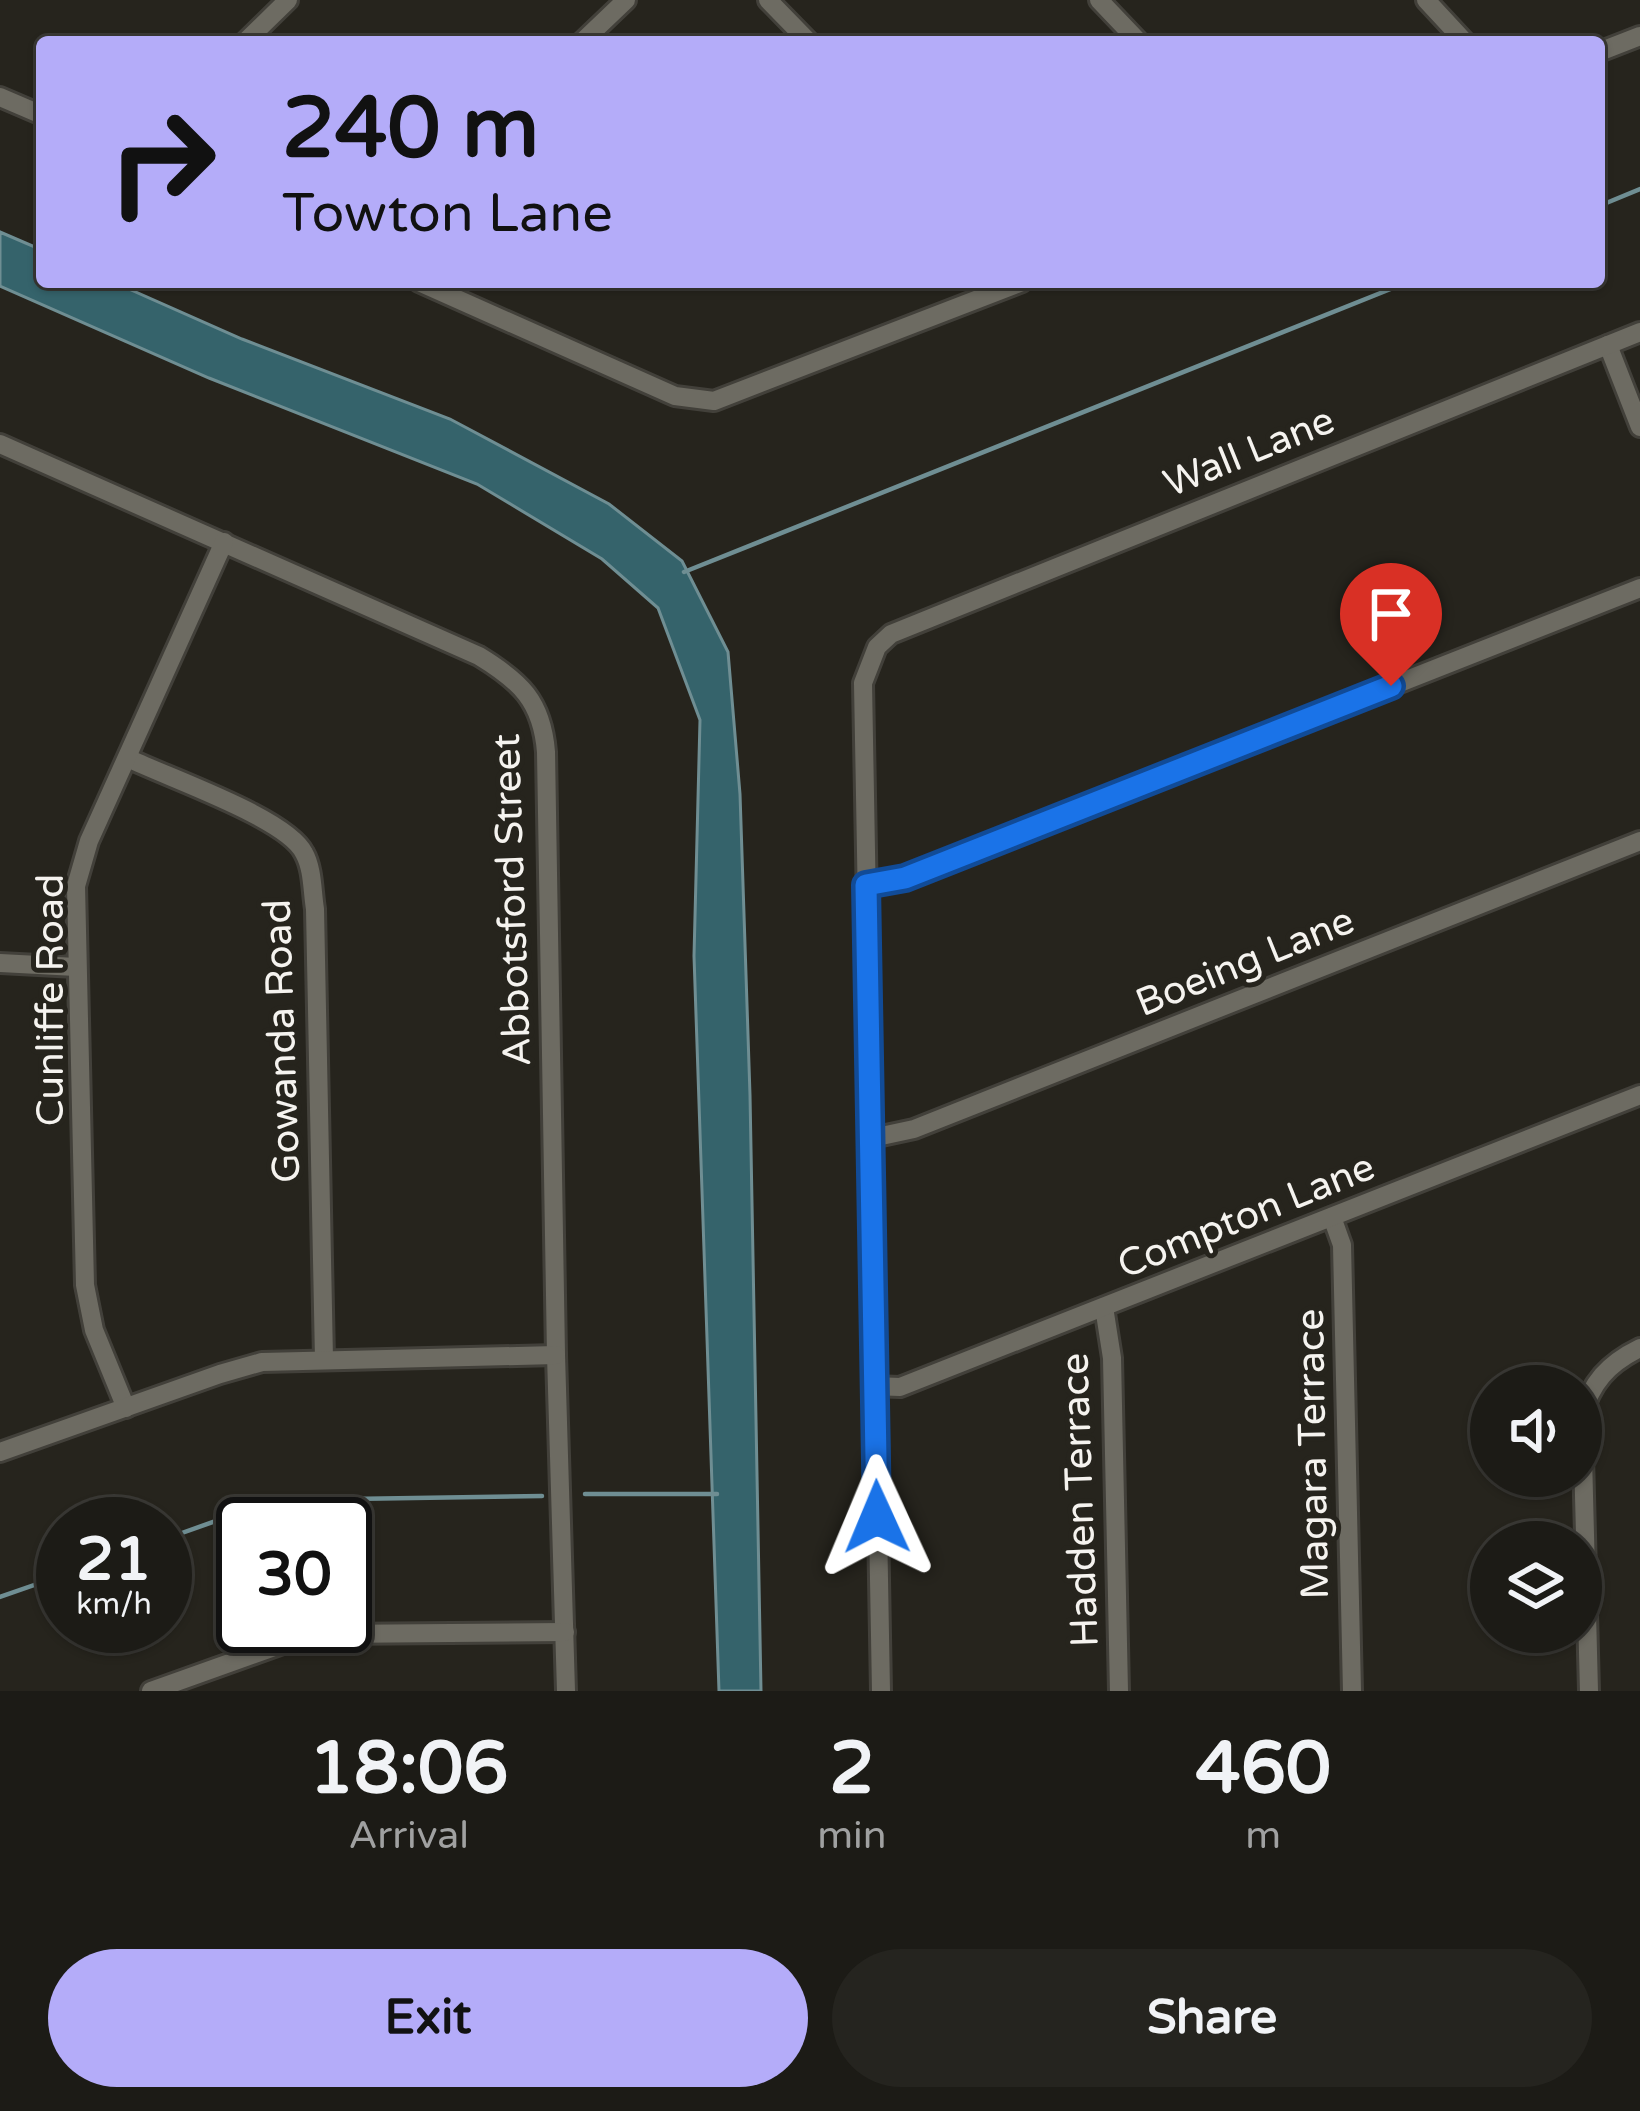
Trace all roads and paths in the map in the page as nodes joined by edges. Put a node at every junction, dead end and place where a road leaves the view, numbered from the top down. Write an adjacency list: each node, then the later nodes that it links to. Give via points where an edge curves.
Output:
1 (288, 0): 6 (street)
2 (626, 0): 7 (street)
3 (768, 0): 8 (street)
4 (1099, 0): 9 (street)
5 (1426, 0): 10 (street)
6 (251, 36)
7 (588, 36)
8 (803, 36)
9 (1133, 36)
10 (1460, 36)
11 (1640, 36): 12 (street)
12 (1605, 50)
13 (0, 97): 14 (street)
14 (36, 112)
15 (432, 288): 16 (street, via 675,396 714,401)
16 (1006, 288)
17 (1640, 332): 18 (street, Wall Lane)
18 (1608, 345): 19 (street); 25 (street, Wall Lane, via 885,639 863,683)
19 (1640, 427)
20 (2, 451): 21 (street, Abbotsford Street)
21 (224, 542): 23 (street, Cunliffe Road); 33 (street, Abbotsford Street, via 479,656 514,677 536,708 546,752)
22 (1640, 587): 25 (street, via 905,878)
23 (128, 758): 27 (street, Cunliffe Road, via 80,870); 34 (street, Gowanda Road, via 282,827 310,866)
24 (1640, 842): 29 (street, Boeing Lane, via 914,1129)
25 (866, 885): 29 (street)
26 (0, 963): 27 (street)
27 (76, 967): 36 (street, Cunliffe Road, via 85,1285)
28 (1640, 1095): 30 (street, Compton Lane)
29 (872, 1138): 35 (street)
30 (1331, 1217): 31 (street, Compton Lane); 43 (street, Magara Terrace, via 1342,1245)
31 (1104, 1307): 35 (street, Compton Lane, via 900,1387); 42 (street, Hadden Terrace, via 1112,1358)
32 (1640, 1348): 44 (street, via 1603,1374 1582,1417)
33 (556, 1355): 34 (street); 38 (street, Abbotsford Street)
34 (324, 1359): 36 (street, via 244,1366)
35 (873, 1387): 41 (street)
36 (126, 1408): 37 (street)
37 (0, 1452)
38 (565, 1632): 39 (street, via 331,1634); 40 (street, Abbotsford Street)
39 (151, 1691)
40 (566, 1691)
41 (881, 1691)
42 (1119, 1691)
43 (1352, 1691)
44 (1589, 1691)

